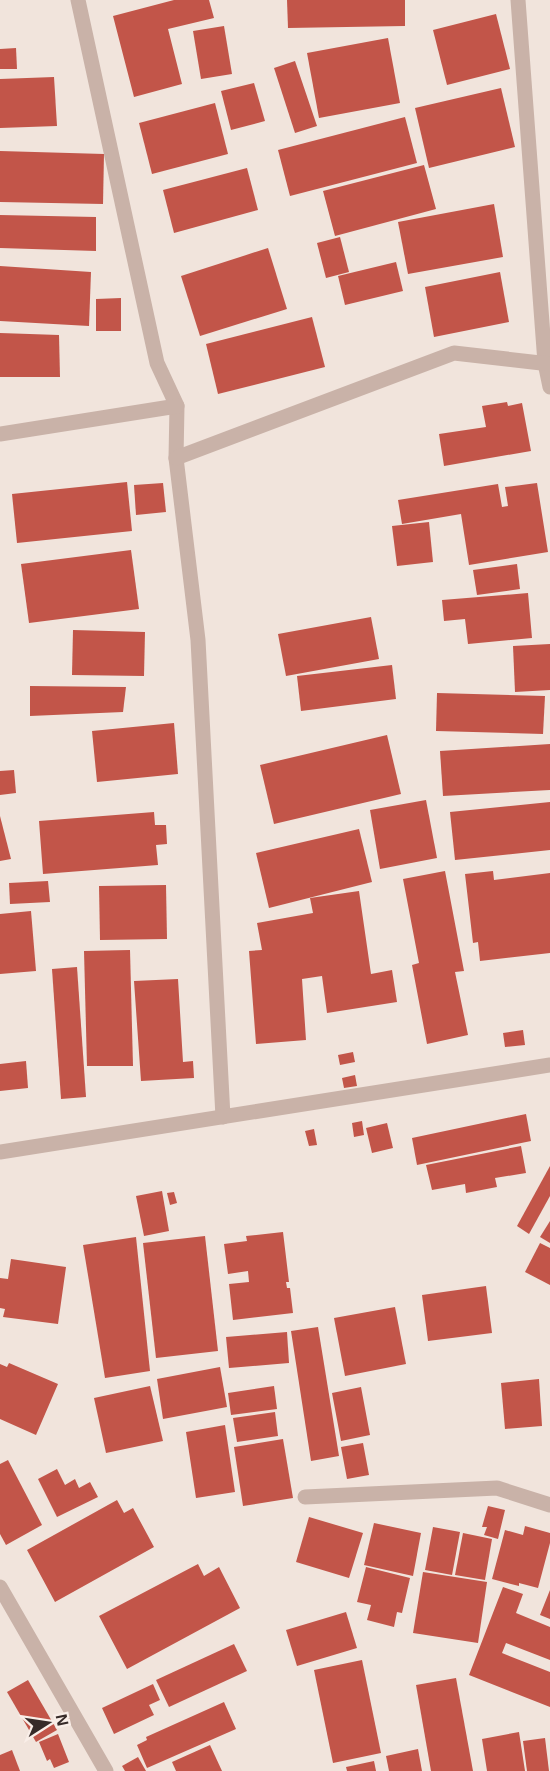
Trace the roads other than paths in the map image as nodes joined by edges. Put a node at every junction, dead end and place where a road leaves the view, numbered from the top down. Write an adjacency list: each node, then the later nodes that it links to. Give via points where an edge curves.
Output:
1 (78, 0): 5 (street, via 157,363)
2 (518, 0): 3 (street)
3 (548, 363): 4 (street); 7 (street, via 454,353)
4 (550, 387)
5 (177, 406): 6 (street); 7 (street)
6 (0, 434)
7 (176, 458): 9 (street, via 198,640)
8 (550, 1065): 9 (street)
9 (222, 1117): 10 (street)
10 (0, 1152)
11 (305, 1497): 12 (street, via 497,1488)
12 (550, 1505)
13 (0, 1587): 14 (street)
14 (106, 1771)

